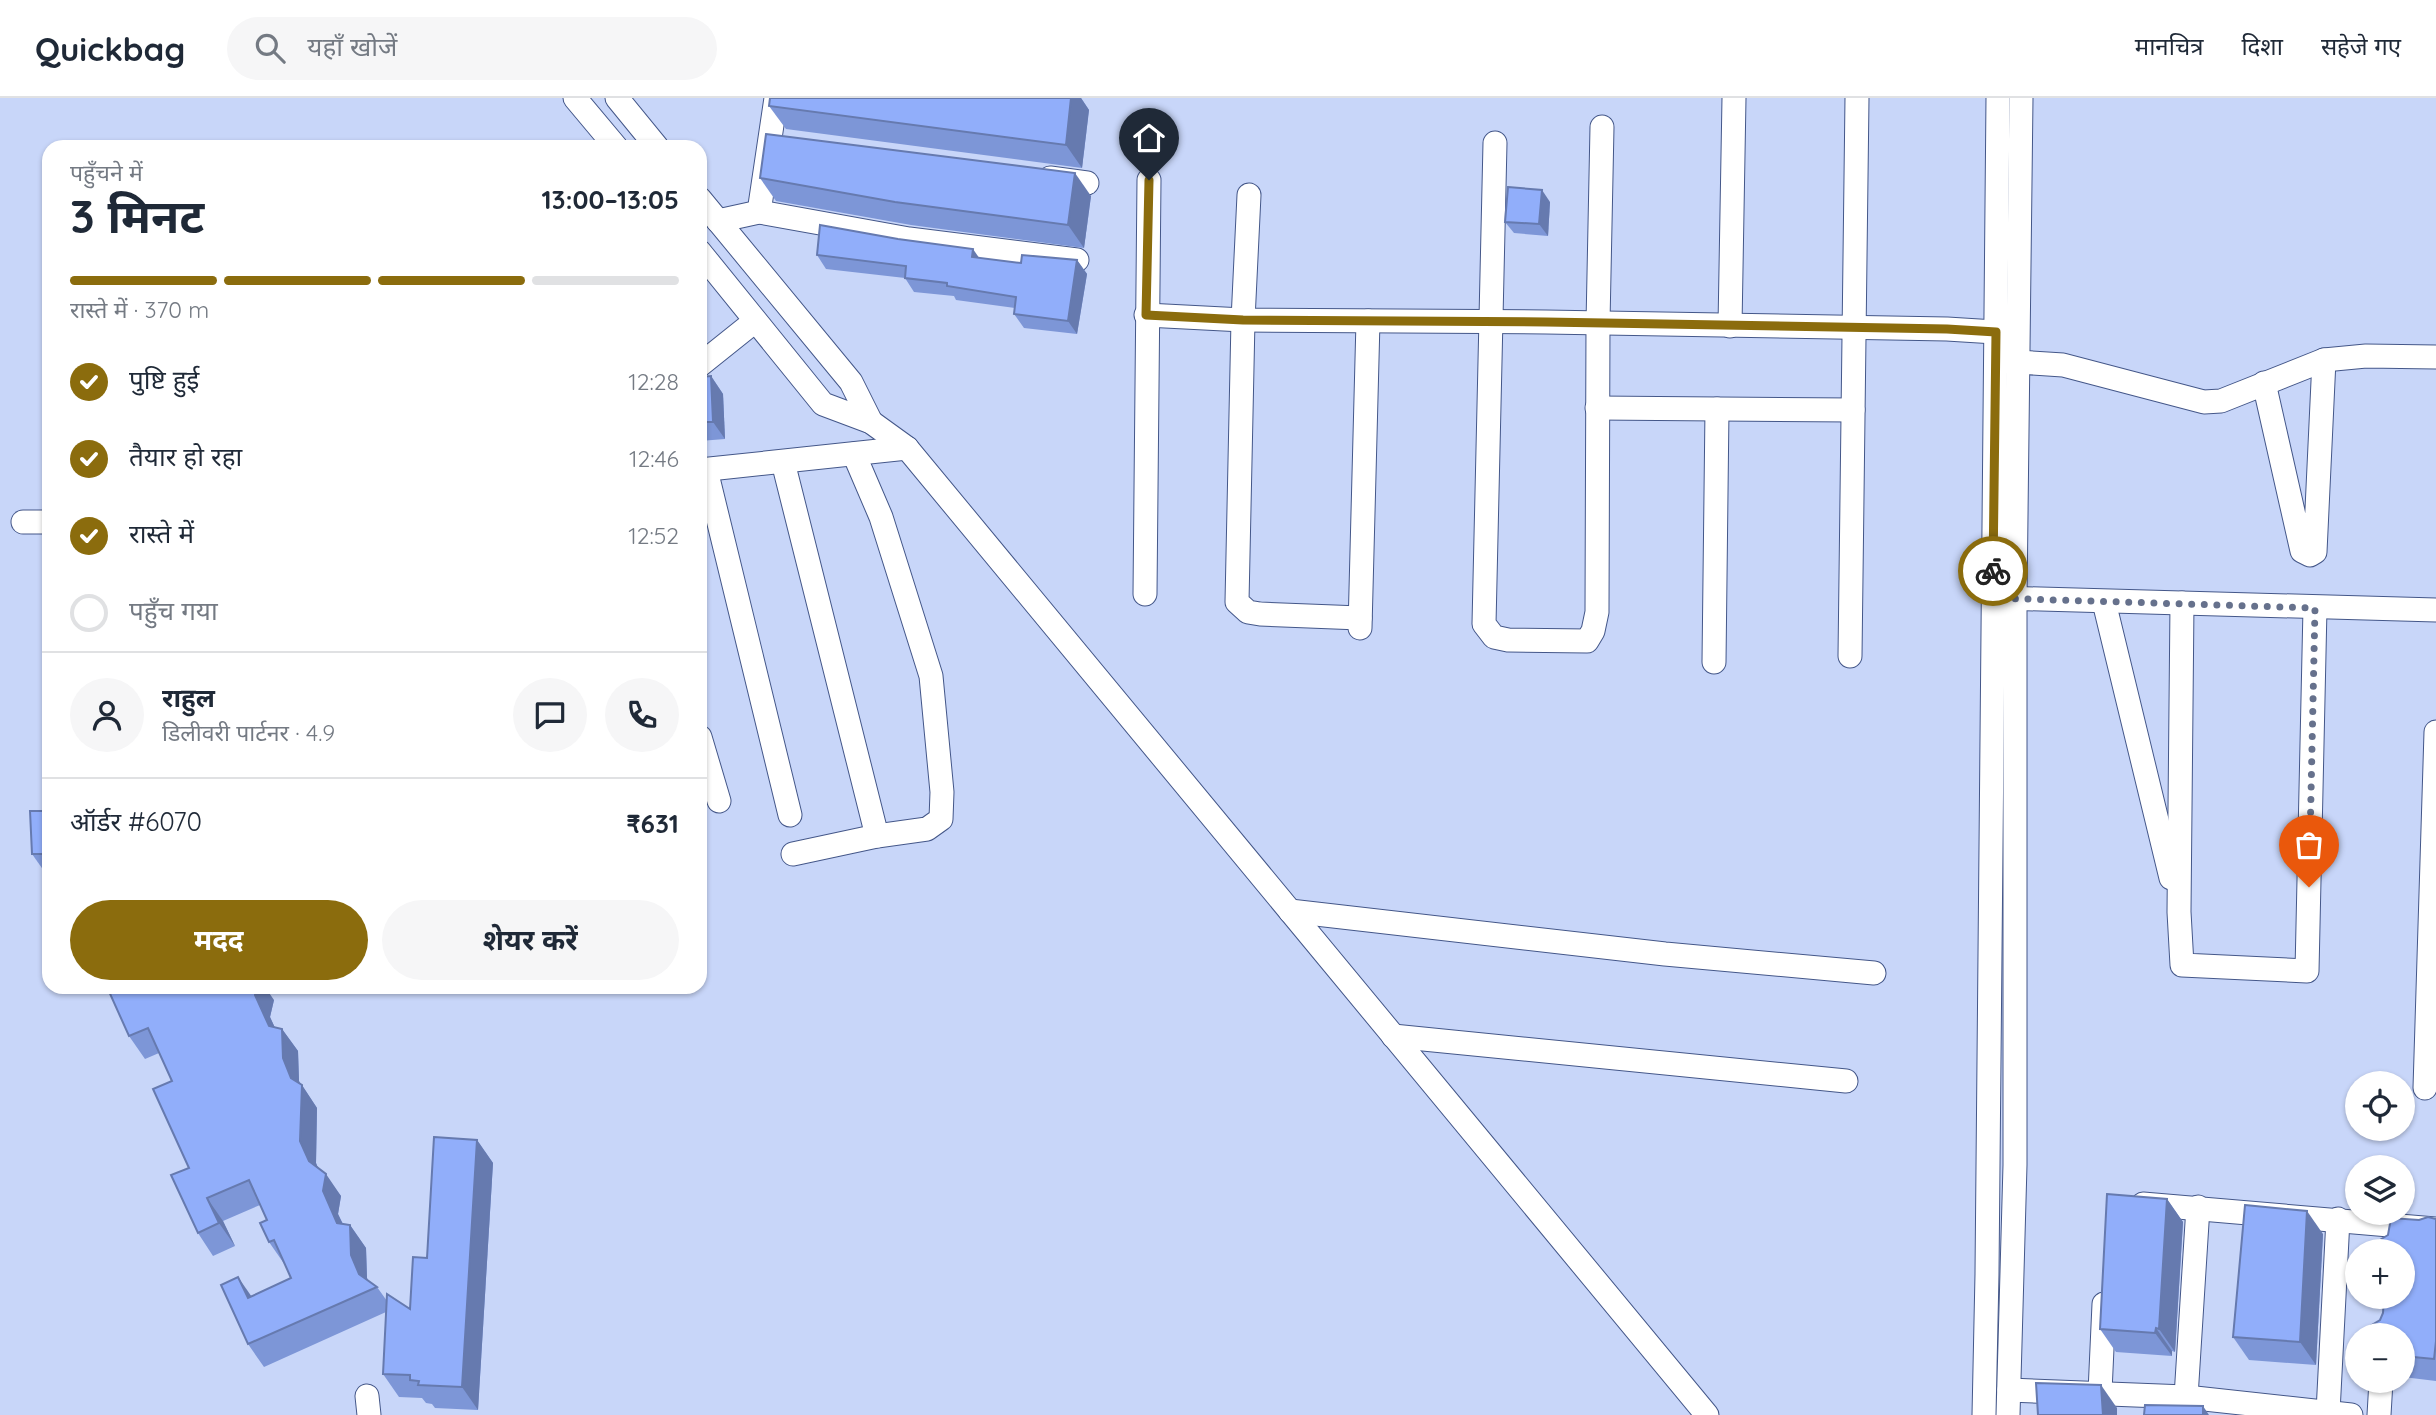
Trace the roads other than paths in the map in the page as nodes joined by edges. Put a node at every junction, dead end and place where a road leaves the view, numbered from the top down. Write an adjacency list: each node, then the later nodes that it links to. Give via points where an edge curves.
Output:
1 (575, 98): 9 (street)
2 (617, 98): 10 (street)
3 (776, 98): 11 (street)
4 (1734, 98): 29 (street)
5 (1857, 98): 30 (street)
6 (1998, 98): 31 (street)
7 (2021, 98): 31 (street)
8 (1602, 127): 28 (street)
9 (610, 140)
10 (651, 140)
11 (769, 141): 13 (street); 19 (street)
12 (1494, 143): 27 (street)
13 (797, 145)
14 (1031, 176): 16 (street)
15 (1149, 180): 23 (street)
16 (1087, 183)
17 (1249, 195): 24 (street)
18 (707, 208): 20 (street)
19 (759, 212): 20 (street); 22 (street, via 908,239)
20 (718, 221): 40 (street, via 851,382)
21 (707, 260): 25 (street)
22 (1077, 260)
23 (1146, 315): 24 (street); 48 (street)
24 (1243, 320): 26 (street); 26 (street, via 1237,602 1248,612 1360,623)
25 (755, 321): 33 (street); 40 (street, via 822,404)
26 (1368, 321): 27 (street)
27 (1490, 322): 28 (street); 37 (street, via 1484,624 1493,637 1587,641 1593,631 1597,611)
28 (1598, 323): 29 (street); 37 (street)
29 (1730, 326): 30 (street)
30 (1855, 328): 31 (street); 39 (street)
31 (2007, 333): 35 (street)
32 (2436, 357): 34 (street)
33 (707, 359)
34 (2324, 360): 36 (street); 36 (street, via 2315,552 2309,555 2302,551)
35 (2006, 361): 36 (street, via 2063,365 2204,402 2221,401); 49 (street); 50 (street)
36 (2264, 383)
37 (1597, 408): 38 (street)
38 (1717, 409): 39 (street); 56 (street)
39 (1853, 410): 55 (street)
40 (872, 422): 41 (street)
41 (907, 448): 42 (street); 63 (street)
42 (854, 454): 43 (street); 61 (street, via 881,517 931,676 942,792 942,819 927,829)
43 (783, 462): 44 (street); 61 (street)
44 (707, 470)
45 (707, 486): 60 (street)
46 (23, 522): 47 (street)
47 (42, 522)
48 (1145, 594)
49 (1992, 598): 50 (street); 77 (street)
50 (2015, 599): 51 (street); 76 (street)
51 (2104, 602): 52 (street); 64 (street)
52 (2182, 603): 53 (street); 64 (street)
53 (2315, 608): 54 (street); 64 (street, via 2307,971 2182,965)
54 (2436, 610)
55 (1850, 656)
56 (1714, 662)
57 (2436, 732): 68 (street)
58 (707, 761): 59 (street)
59 (719, 802)
60 (790, 816)
61 (877, 836): 62 (street)
62 (793, 854)
63 (1290, 911): 65 (street, via 1652,953); 66 (street)
64 (2179, 912)
65 (1874, 973)
66 (1393, 1036): 67 (street); 84 (street)
67 (1846, 1082)
68 (2425, 1088)
69 (2122, 1202): 70 (street)
70 (2199, 1208): 71 (street); 81 (street)
71 (2338, 1219): 72 (street); 83 (street)
72 (2345, 1220)
73 (2404, 1225): 74 (street)
74 (2436, 1228)
75 (2106, 1283): 79 (street)
76 (2011, 1327): 77 (street); 78 (street)
77 (1986, 1328): 85 (street)
78 (2009, 1390): 79 (street); 86 (street)
79 (2100, 1392): 82 (street)
80 (2380, 1393): 88 (street)
81 (2186, 1397): 82 (street); 83 (street)
82 (2130, 1405)
83 (2328, 1412): 87 (street)
84 (1707, 1415)
85 (1984, 1415)
86 (2008, 1415)
87 (2351, 1415)
88 (2379, 1415)

